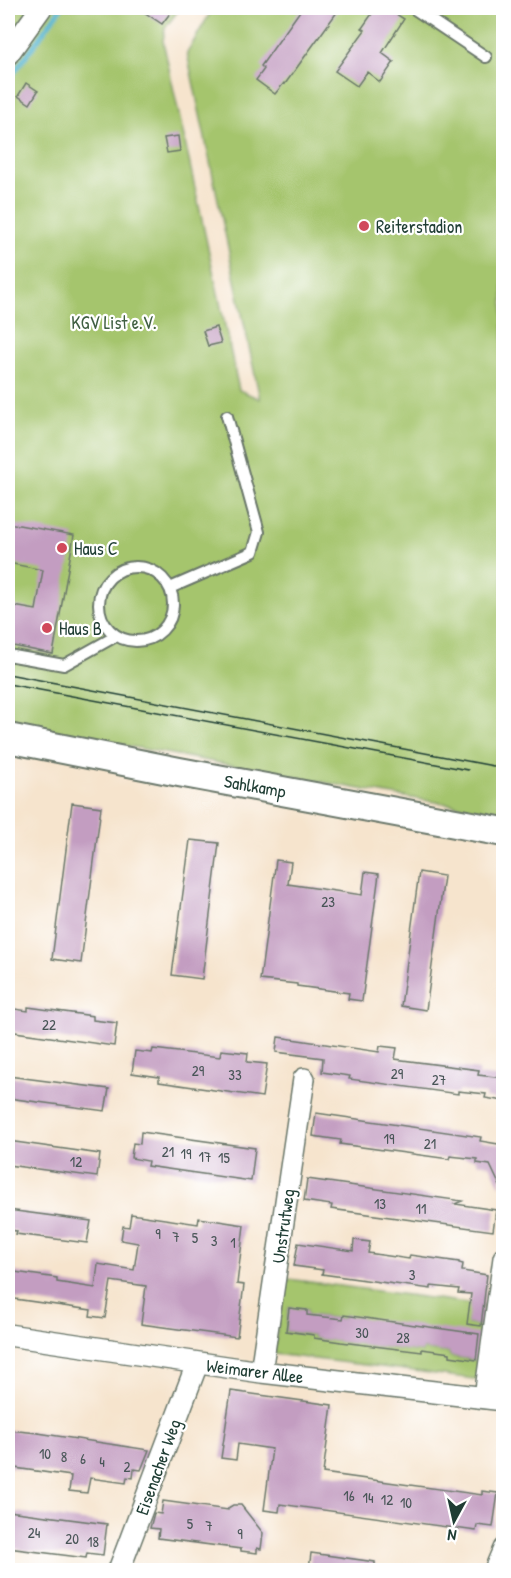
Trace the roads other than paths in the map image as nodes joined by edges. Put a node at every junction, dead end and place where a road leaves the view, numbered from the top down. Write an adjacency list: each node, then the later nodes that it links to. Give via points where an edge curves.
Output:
1 (41, 8): 3 (street)
2 (413, 8): 4 (lane)
3 (8, 54)
4 (486, 57)
5 (227, 416): 6 (lane, via 259,532 253,552)
6 (170, 588): 7 (lane, via 173,611 161,632 139,642); 7 (lane, via 163,577 140,566 115,572 100,592 98,605 100,618)
7 (116, 636): 8 (lane, via 64,665)
8 (8, 655)
9 (8, 738): 10 (street, Sahlkamp)
10 (504, 832)
11 (304, 1079): 15 (street, Unstrutweg)
12 (504, 1258): 16 (street)
13 (8, 1335): 14 (street, Weimarer Allee)
14 (197, 1364): 15 (street, Weimarer Allee); 18 (street, Eisenacher Weg)
15 (261, 1372): 16 (street, Weimarer Allee)
16 (494, 1399)
17 (504, 1549): 19 (street)
18 (119, 1570)
19 (495, 1570)

